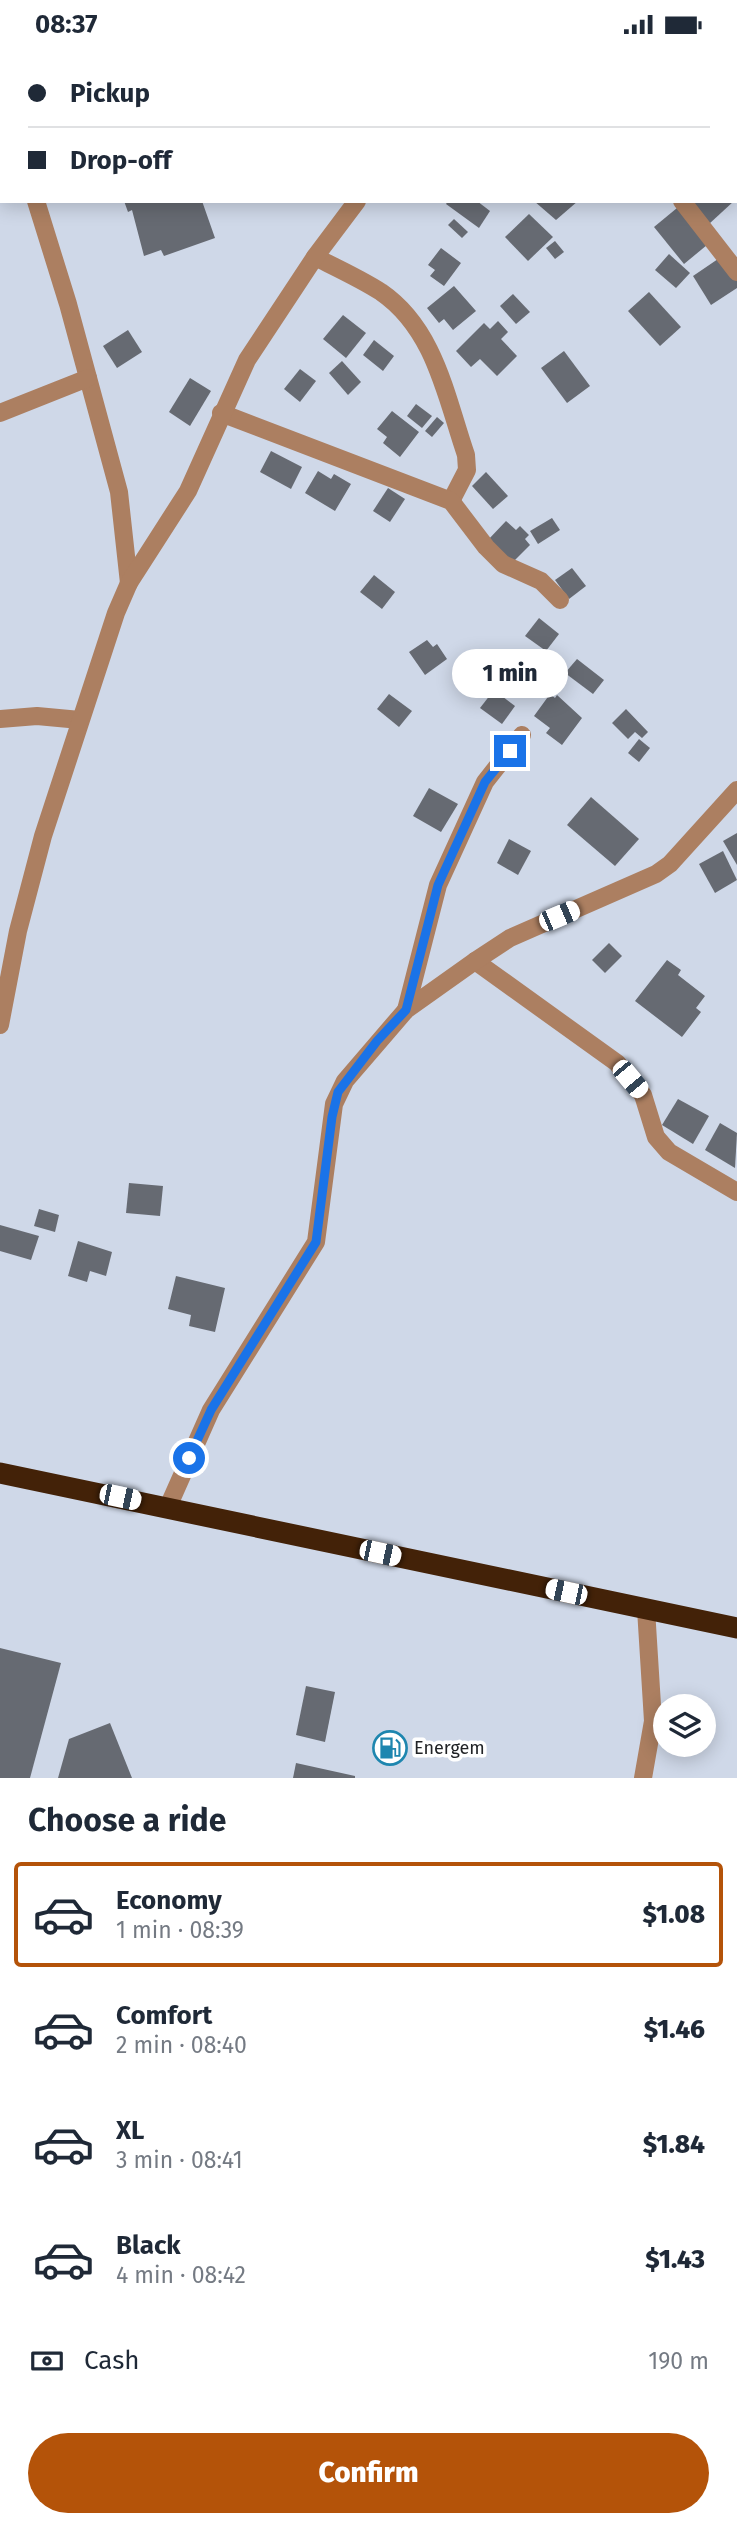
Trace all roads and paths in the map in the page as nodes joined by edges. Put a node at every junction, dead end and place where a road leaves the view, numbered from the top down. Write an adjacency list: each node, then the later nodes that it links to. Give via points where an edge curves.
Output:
1 (37, 203): 6 (street)
2 (356, 203): 4 (street)
3 (684, 203): 5 (street)
4 (315, 257): 8 (street, via 247,361); 9 (street, via 382,293 408,316 427,342 466,455 467,470)
5 (737, 272)
6 (88, 378): 7 (street); 10 (street, via 119,492)
7 (0, 413)
8 (221, 413): 9 (street); 10 (street, via 188,491)
9 (451, 501): 11 (street, via 503,564 541,581)
10 (129, 583): 13 (street)
11 (560, 600)
12 (0, 719): 13 (street)
13 (80, 720): 18 (street, via 18,931)
14 (523, 736): 17 (street, via 485,782 438,885)
15 (737, 790): 16 (street, via 656,874 510,937)
16 (475, 961): 17 (street); 19 (street, via 617,1063 643,1095 656,1137 669,1151)
17 (406, 1010): 21 (street, via 338,1092 316,1242 211,1410)
18 (0, 1025)
19 (737, 1192)
20 (0, 1473): 21 (highway)
21 (168, 1507): 22 (highway)
22 (646, 1609): 23 (highway); 24 (street, via 653,1721)
23 (737, 1628)
24 (643, 1778)

